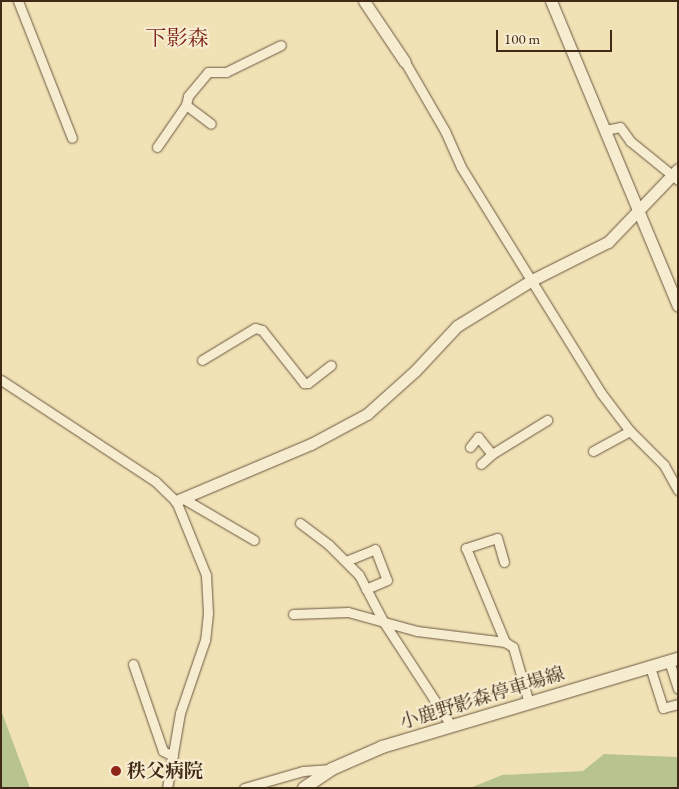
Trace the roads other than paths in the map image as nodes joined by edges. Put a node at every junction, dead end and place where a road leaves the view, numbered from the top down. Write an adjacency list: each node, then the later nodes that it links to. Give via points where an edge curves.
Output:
1 (18, 1): 9 (street)
2 (364, 1): 5 (street)
3 (551, 1): 8 (street)
4 (280, 45): 6 (street, via 226,72 208,72 188,96)
5 (405, 62): 13 (street, via 445,131 461,167)
6 (186, 104): 7 (street); 10 (street)
7 (210, 124)
8 (606, 130): 11 (street, via 620,127 630,141); 12 (street)
9 (72, 138)
10 (157, 147)
11 (676, 175): 12 (street)
12 (638, 212): 13 (street, via 608,242); 14 (street)
13 (532, 280): 19 (street, via 601,392); 25 (street, via 457,326 415,371 367,414 311,444)
14 (678, 306)
15 (202, 360): 16 (street, via 255,328 262,330 304,383)
16 (331, 365)
17 (1, 380): 25 (street)
18 (547, 420): 22 (street)
19 (630, 431): 21 (street); 24 (street, via 664,465)
20 (470, 447): 22 (street, via 478,437)
21 (593, 451)
22 (492, 454): 23 (street)
23 (481, 464)
24 (678, 490)
25 (180, 500): 27 (street); 41 (street, via 206,576 208,613 205,640 180,713)
26 (300, 523): 28 (street)
27 (254, 540)
28 (346, 561): 30 (street); 30 (street, via 375,549 387,580)
29 (504, 562): 33 (street, via 497,538 466,548)
30 (366, 590): 32 (street)
31 (293, 614): 32 (street, via 348,612)
32 (383, 621): 33 (street, via 417,630); 40 (street)
33 (505, 642): 38 (street, via 513,648)
34 (673, 660): 36 (main road, 小鹿野影森停車場線); 37 (street)
35 (134, 664): 41 (street, via 163,751)
36 (650, 667): 38 (main road, 小鹿野影森停車場線); 39 (street, via 663,708)
37 (678, 689)
38 (529, 703): 40 (main road, 小鹿野影森停車場線)
39 (678, 704)
40 (452, 727): 42 (main road, 小鹿野影森停車場線, via 382,747)
41 (173, 756): 43 (street)
42 (332, 769): 44 (street, via 303,771); 45 (main road, 小鹿野影森停車場線)
43 (167, 788)
44 (244, 788)
45 (304, 788)

